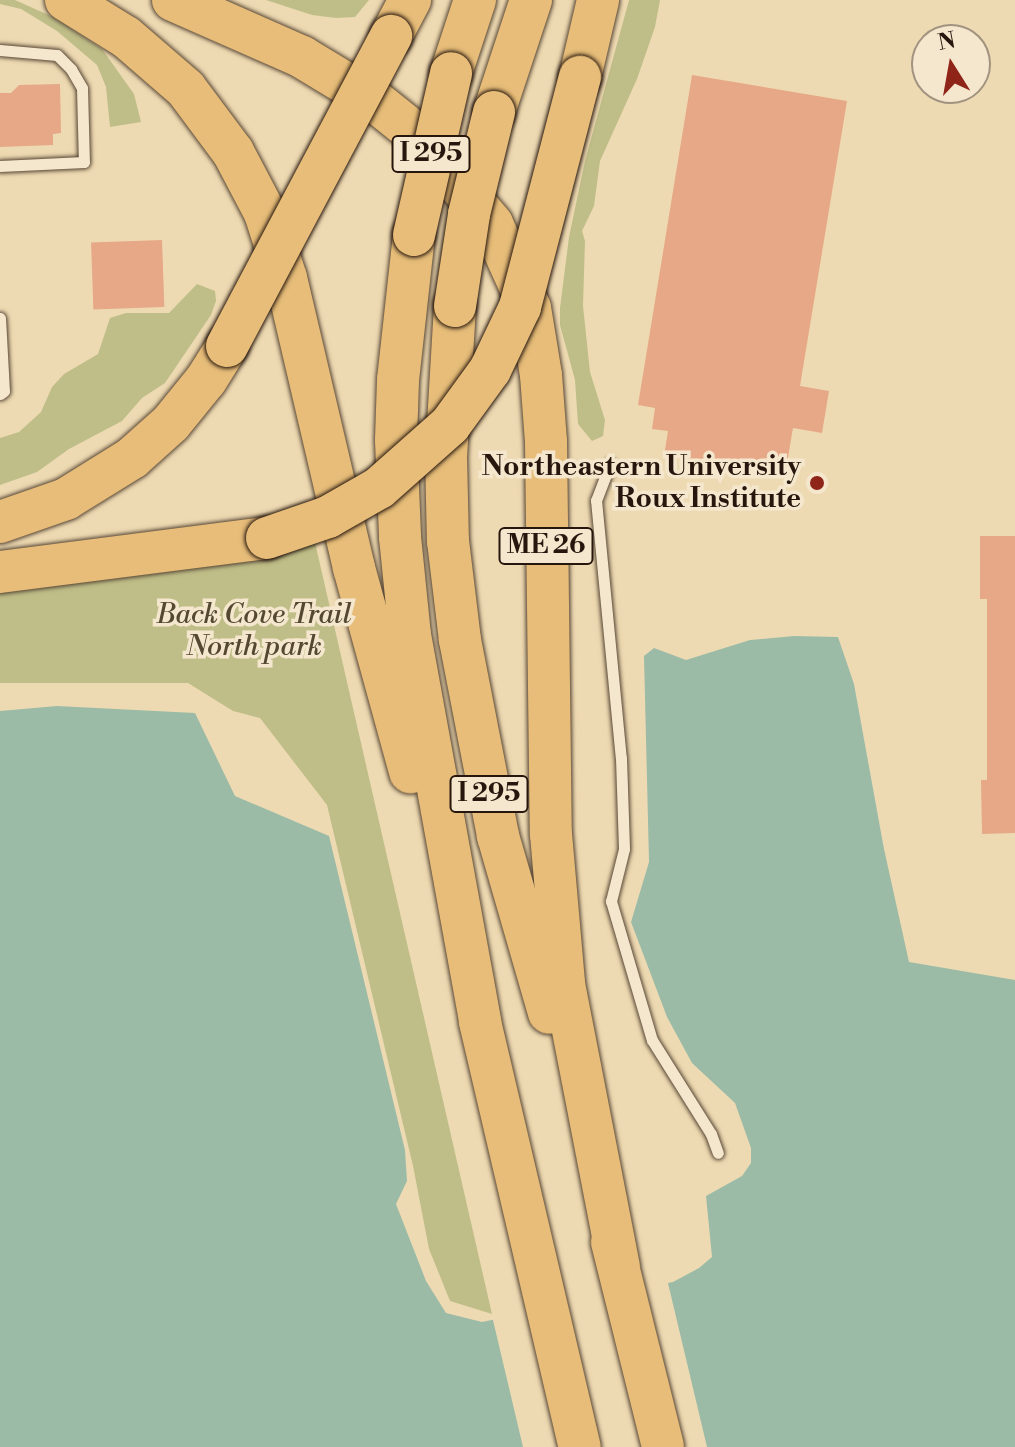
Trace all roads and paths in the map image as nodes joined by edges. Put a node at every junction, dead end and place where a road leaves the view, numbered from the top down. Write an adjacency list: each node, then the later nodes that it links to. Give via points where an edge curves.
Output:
1 (66, 0): 14 (highway, via 126,37 186,89 233,152 265,213 312,379 367,614)
2 (173, 0): 16 (highway, ME 26, via 302,57 375,101 416,134 492,224 530,308 546,441 551,834 564,984)
3 (475, 0): 14 (highway, I 295, bridge, via 451,73 414,235 398,380 400,537 410,635)
4 (531, 0): 16 (highway, I 295, bridge, via 494,112 469,214 455,306 446,456 448,541 471,706 498,836)
5 (598, 0): 13 (highway, bridge, via 520,307 490,370 450,425 418,457 379,488 328,517 267,538)
6 (401, 18): 12 (highway, bridge, via 206,380 171,423 132,458 66,499)
7 (0, 50): 8 (lane, via 57,55 71,69 82,88 84,162)
8 (0, 166)
9 (0, 318): 10 (lane)
10 (0, 394)
11 (610, 464): 15 (lane, via 596,500 621,758 624,849 611,901 652,1040)
12 (0, 522)
13 (0, 572)
14 (480, 1022): 17 (highway, I 295)
15 (718, 1153)
16 (619, 1267): 18 (highway, I 295)
17 (580, 1447)
18 (663, 1447)

